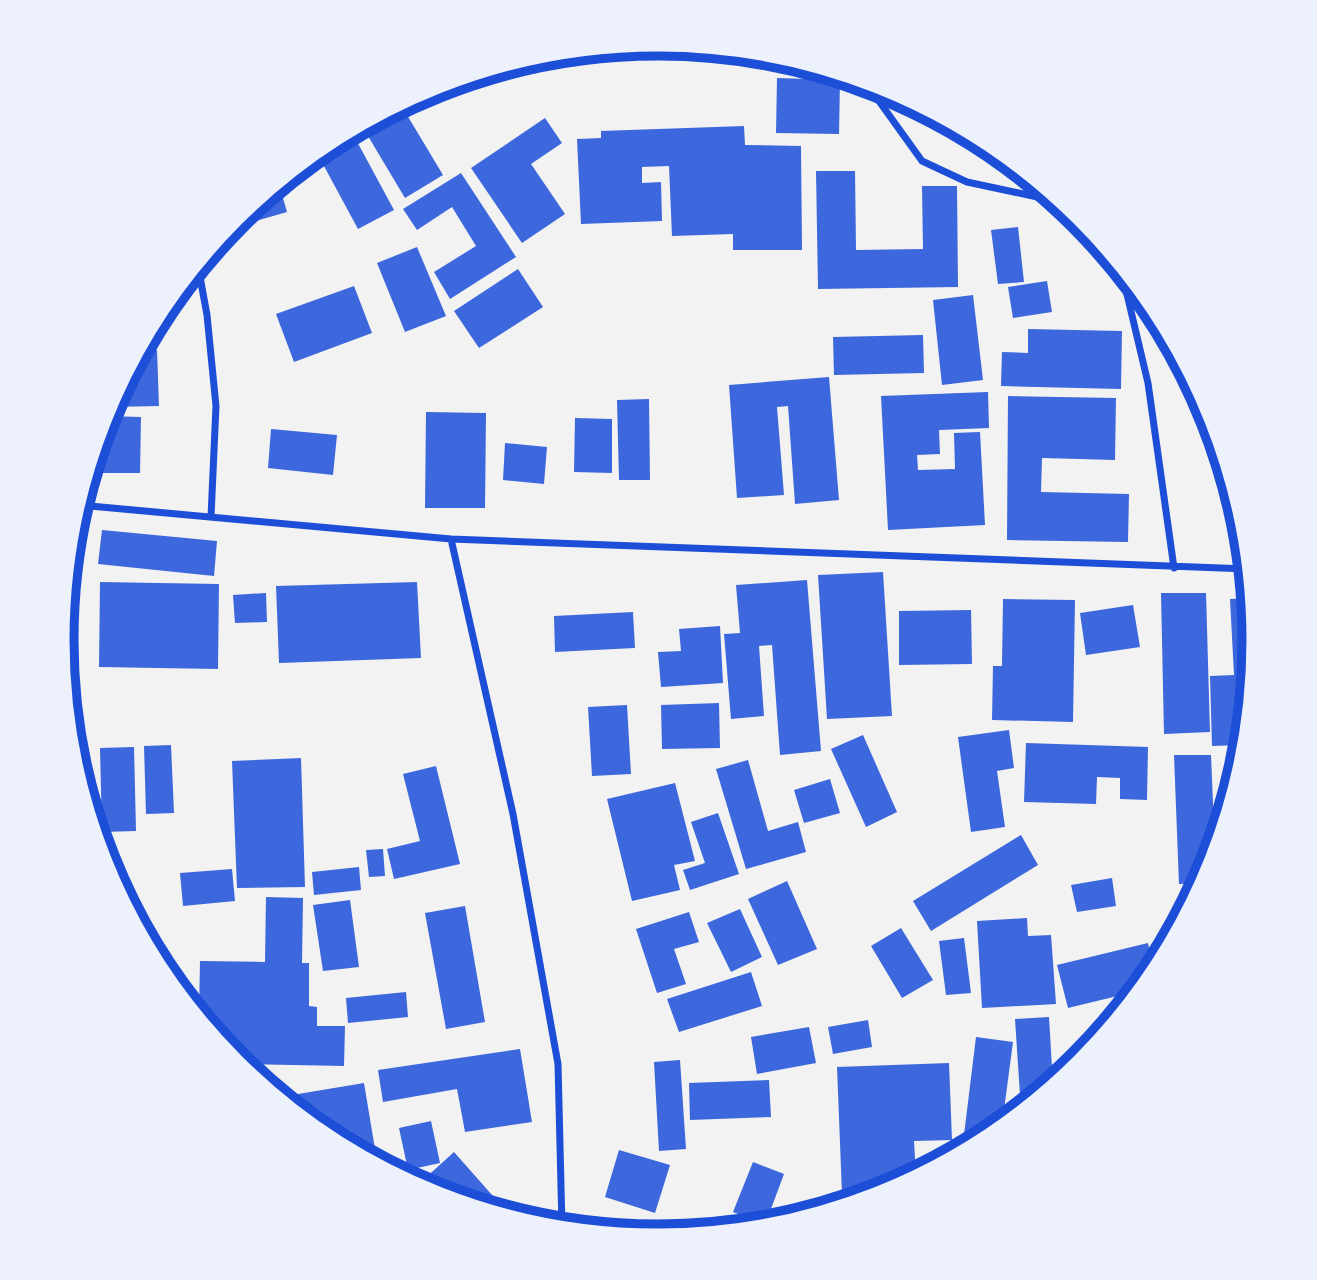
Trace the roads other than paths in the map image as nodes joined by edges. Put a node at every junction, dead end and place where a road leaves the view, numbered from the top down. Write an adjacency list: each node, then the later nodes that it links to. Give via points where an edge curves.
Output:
1 (877, 98): 2 (street, via 922,161 967,181)
2 (1039, 197)
3 (200, 278): 6 (street, via 216,406)
4 (1126, 290): 8 (street, via 1148,383)
5 (90, 506): 6 (street)
6 (211, 517): 7 (street)
7 (451, 539): 8 (street); 10 (street, via 513,814 558,1064)
8 (1174, 568): 9 (street)
9 (1238, 569)
10 (562, 1216)

